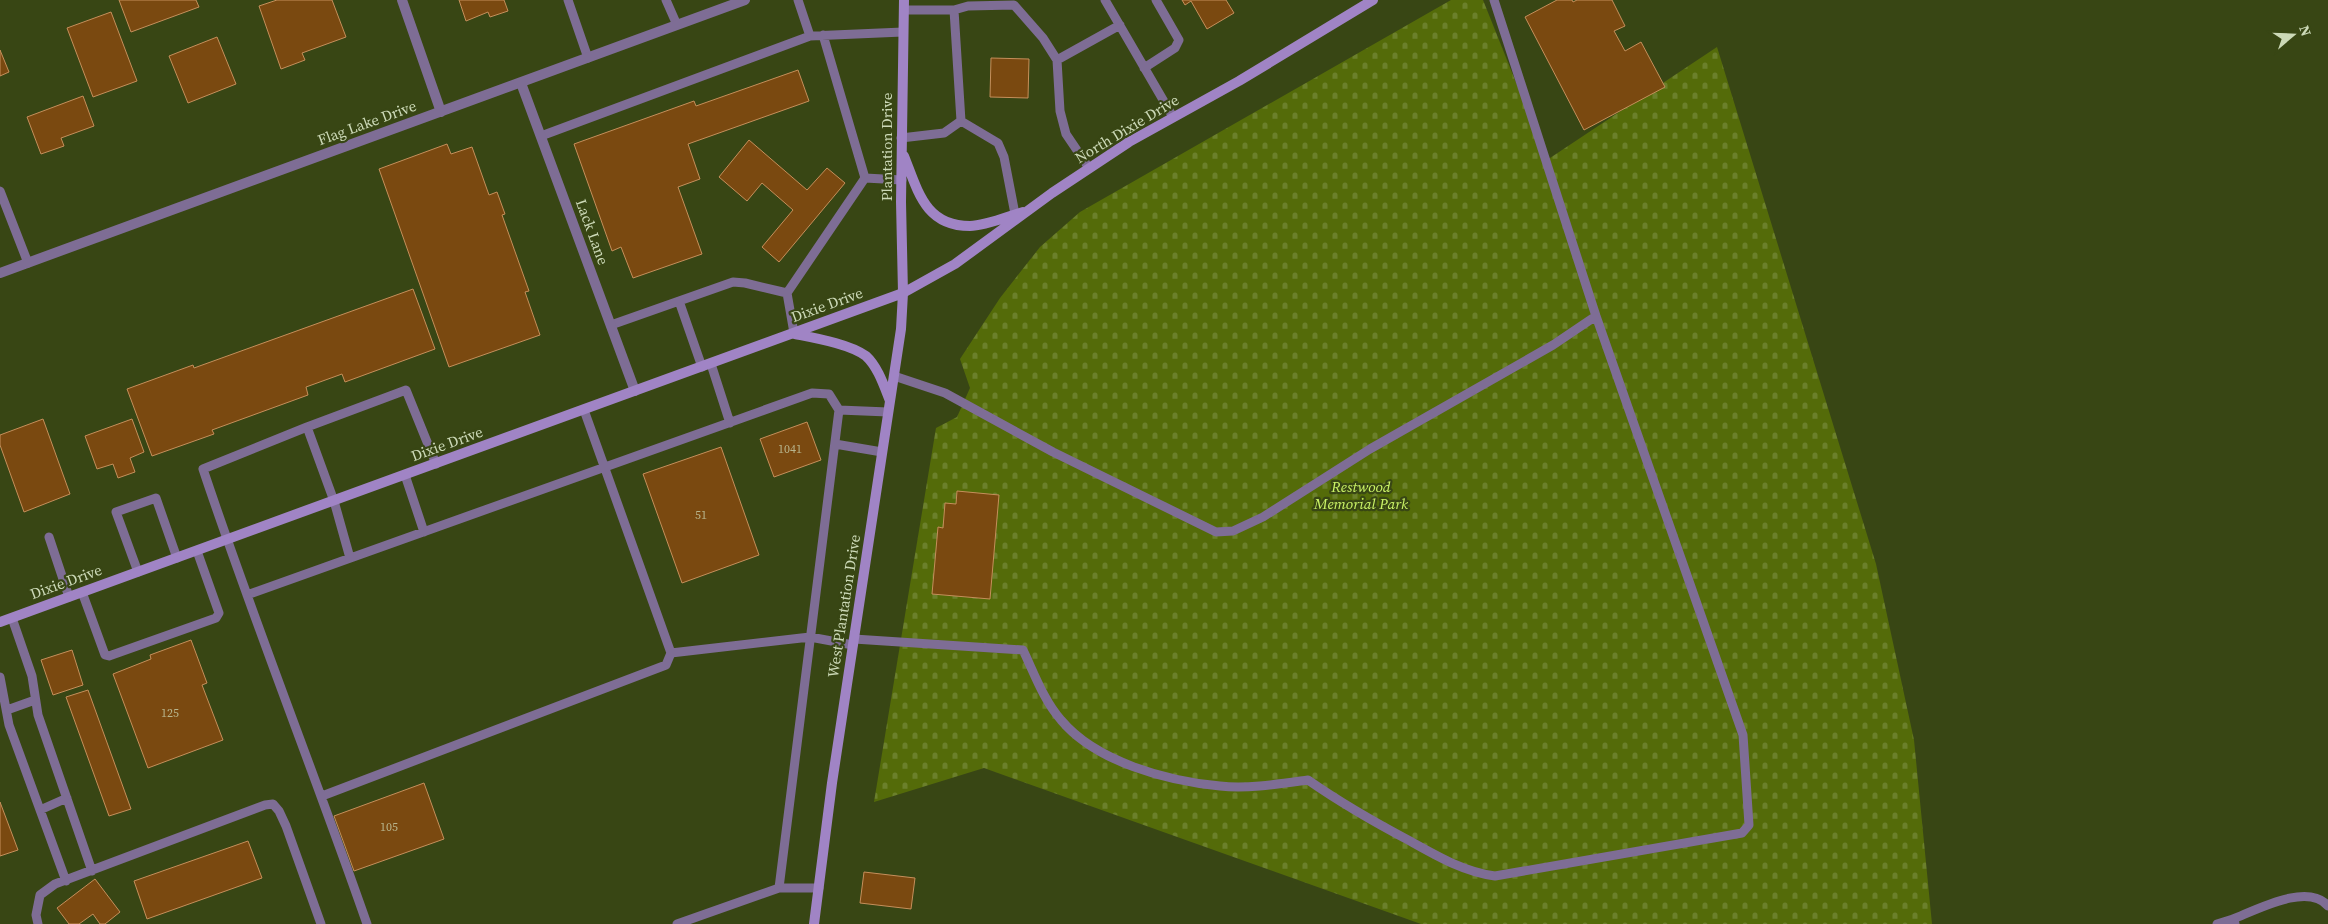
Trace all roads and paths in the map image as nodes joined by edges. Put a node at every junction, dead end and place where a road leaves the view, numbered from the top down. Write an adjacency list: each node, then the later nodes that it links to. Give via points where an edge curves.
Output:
1 (402, 0): 23 (street)
2 (568, 0): 19 (lane)
3 (666, 0): 14 (lane)
4 (745, 0): 14 (street, Flag Lake Drive)
5 (798, 0): 18 (lane)
6 (1105, 0): 15 (lane)
7 (1156, 0): 21 (lane, via 1179,40 1175,48)
8 (1373, 0): 11 (main road, North Dixie Drive)
9 (1494, 0): 40 (lane)
10 (968, 3): 13 (lane); 20 (lane, via 1014,5)
11 (1361, 3): 24 (main road, North Dixie Drive)
12 (904, 5): 13 (lane); 16 (main road, Plantation Drive)
13 (954, 10): 25 (lane)
14 (677, 25): 19 (street, Flag Lake Drive)
15 (1120, 25): 20 (lane); 21 (lane)
16 (903, 32): 17 (lane); 27 (main road, Plantation Drive)
17 (823, 35): 18 (lane); 30 (lane)
18 (810, 36): 26 (lane)
19 (588, 58): 22 (street, Flag Lake Drive)
20 (1057, 60): 29 (lane, via 1060,111 1066,134)
21 (1144, 68): 24 (lane)
22 (521, 82): 23 (street, Flag Lake Drive); 26 (street, Lack Lane)
23 (441, 112): 35 (street, Flag Lake Drive)
24 (1173, 117): 29 (main road, North Dixie Drive)
25 (961, 121): 27 (lane, via 944,133); 34 (lane, via 998,143 1004,156)
26 (540, 136): 41 (street, Lack Lane)
27 (902, 138): 28 (main road, Plantation Drive)
28 (901, 150): 31 (main road, Plantation Drive); 34 (main road, via 922,201 940,220 971,226)
29 (1089, 168): 33 (main road, North Dixie Drive)
30 (865, 178): 31 (lane); 37 (lane)
31 (902, 180): 38 (main road, Plantation Drive)
32 (0, 191): 35 (lane)
33 (1027, 211): 34 (main road); 38 (main road, North Dixie Drive, via 989,242)
34 (1015, 214)
35 (28, 263): 36 (street, Flag Lake Drive)
36 (0, 274)
37 (787, 293): 39 (lane, via 732,282); 42 (lane)
38 (904, 293): 42 (main road, Dixie Drive); 44 (main road, West Plantation Drive)
39 (679, 301): 41 (lane); 43 (lane)
40 (1596, 316): 44 (lane, via 1553,346 1233,531 1216,532 1053,452 944,393); 71 (lane, via 1743,735 1749,825 1742,832 1495,876 1481,874 1446,861 1350,809 1308,780 1220,786 1124,765 1093,748 1061,720 1038,683 1023,650)
41 (611, 325): 45 (street, Lack Lane)
42 (794, 333): 43 (main road, Dixie Drive); 46 (main road, via 833,342 866,356 880,376)
43 (706, 365): 45 (main road, Dixie Drive); 50 (lane)
44 (894, 376): 46 (main road, West Plantation Drive)
45 (635, 391): 47 (main road, Dixie Drive)
46 (890, 401): 49 (main road, West Plantation Drive)
47 (584, 410): 54 (main road, Dixie Drive); 55 (lane)
48 (839, 410): 49 (lane); 50 (lane, via 829,394 812,393); 52 (lane)
49 (888, 412): 53 (main road, West Plantation Drive)
50 (730, 423): 55 (lane)
51 (307, 427): 54 (lane, via 406,390); 57 (lane); 60 (lane, via 203,469)
52 (834, 444): 53 (lane); 70 (lane)
53 (882, 452): 71 (main road, West Plantation Drive)
54 (436, 464): 56 (main road, Dixie Drive)
55 (604, 468): 58 (lane); 72 (lane)
56 (405, 475): 57 (main road, Dixie Drive); 58 (lane)
57 (334, 500): 60 (main road, Dixie Drive); 63 (lane)
58 (424, 532): 63 (lane)
59 (48, 537): 67 (lane)
60 (227, 540): 61 (main road, Dixie Drive); 66 (lane)
61 (197, 551): 62 (main road, Dixie Drive); 65 (lane, via 219,613 216,618 109,656 105,655)
62 (177, 558): 64 (main road, Dixie Drive); 64 (lane, via 156,498 116,512)
63 (350, 558): 66 (lane)
64 (138, 572): 65 (main road, Dixie Drive)
65 (82, 592): 67 (main road, Dixie Drive)
66 (247, 596): 76 (lane)
67 (69, 597): 68 (main road, Dixie Drive)
68 (12, 618): 69 (main road, Dixie Drive); 74 (lane, via 32,676)
69 (0, 622)
70 (810, 637): 71 (lane); 72 (lane); 81 (lane)
71 (854, 642): 82 (main road, West Plantation Drive)
72 (672, 653): 76 (lane, via 666,665)
73 (0, 677): 75 (lane)
74 (35, 700): 75 (lane); 77 (lane)
75 (7, 710): 78 (lane, via 9,725)
76 (322, 796): 87 (lane)
77 (67, 798): 78 (lane); 79 (lane)
78 (40, 810): 80 (lane)
79 (92, 871): 80 (lane); 86 (lane, via 273,804 286,826)
80 (66, 881): 85 (lane, via 55,884 40,895 36,915)
81 (779, 888): 82 (lane); 88 (lane)
82 (819, 888): 89 (main road, West Plantation Drive)
83 (2328, 906): 84 (lane, via 2323,900 2309,895 2277,901)
84 (2234, 922): 90 (lane)
85 (38, 924)
86 (321, 924)
87 (367, 924)
88 (677, 924)
89 (814, 924)
90 (2217, 924)

